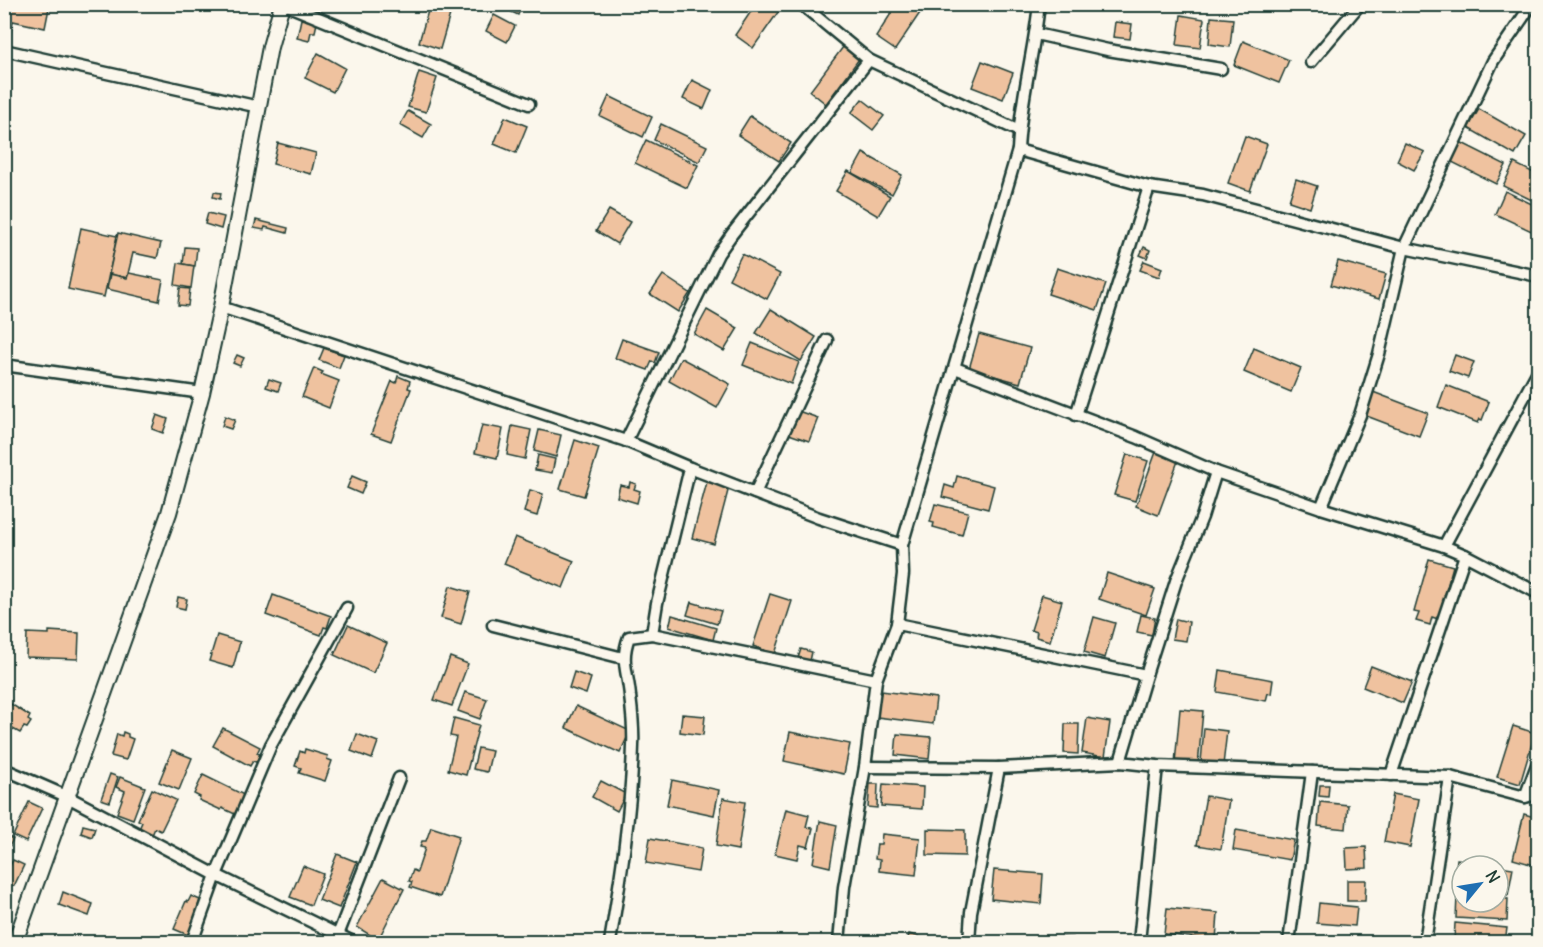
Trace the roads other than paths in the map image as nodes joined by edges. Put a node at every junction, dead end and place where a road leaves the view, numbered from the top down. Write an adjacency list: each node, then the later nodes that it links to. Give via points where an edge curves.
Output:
1 (283, 4): 11 (street); 12 (street)
2 (801, 4): 8 (street)
3 (1039, 4): 6 (street)
4 (1360, 4): 9 (street)
5 (1532, 4): 16 (street, via 1493,61)
6 (1036, 34): 10 (street); 13 (street)
7 (4, 50): 12 (street)
8 (869, 60): 13 (street); 25 (street, via 718,254)
9 (1311, 62)
10 (1221, 69)
11 (529, 104)
12 (259, 107): 18 (street)
13 (1018, 131): 14 (street)
14 (1018, 150): 15 (street); 21 (street)
15 (1149, 187): 16 (street, via 1203,195); 24 (street)
16 (1404, 248): 17 (street); 29 (street, via 1360,415)
17 (1538, 276)
18 (220, 307): 23 (street); 25 (street)
19 (827, 340): 28 (street)
20 (4, 365): 23 (street)
21 (955, 368): 24 (street); 30 (street)
22 (1539, 370): 31 (street)
23 (202, 393): 52 (street, via 169,513)
24 (1076, 415): 27 (street)
25 (626, 441): 26 (street)
26 (690, 468): 28 (street); 37 (street)
27 (1216, 472): 29 (street); 39 (street)
28 (754, 493): 30 (street)
29 (1322, 508): 31 (street)
30 (902, 545): 35 (street)
31 (1444, 546): 32 (street)
32 (1465, 555): 33 (street); 48 (street)
33 (1539, 592)
34 (347, 608): 54 (street, via 271,745)
35 (897, 624): 39 (street); 40 (street)
36 (493, 626): 38 (street)
37 (652, 634): 38 (street, via 629,637); 40 (street)
38 (624, 658): 59 (street, via 633,744 622,874)
39 (1146, 675): 41 (street)
40 (876, 680): 44 (street)
41 (1120, 762): 43 (street); 45 (street)
42 (1539, 762): 53 (street)
43 (1156, 766): 47 (street); 62 (street)
44 (865, 767): 45 (street); 60 (street, via 844,887)
45 (999, 768): 61 (street, via 970,912)
46 (4, 769): 52 (street)
47 (1312, 772): 48 (street); 63 (street)
48 (1391, 775): 49 (street)
49 (1450, 777): 53 (street); 64 (street)
50 (399, 778): 55 (street)
51 (1539, 794): 53 (street)
52 (66, 796): 54 (street); 56 (street)
53 (1525, 797)
54 (216, 875): 55 (street); 57 (street)
55 (338, 935): 58 (street)
56 (15, 942)
57 (192, 942)
58 (353, 942)
59 (610, 942)
60 (839, 942)
61 (969, 942)
62 (1139, 942)
63 (1289, 942)
64 (1425, 942)

